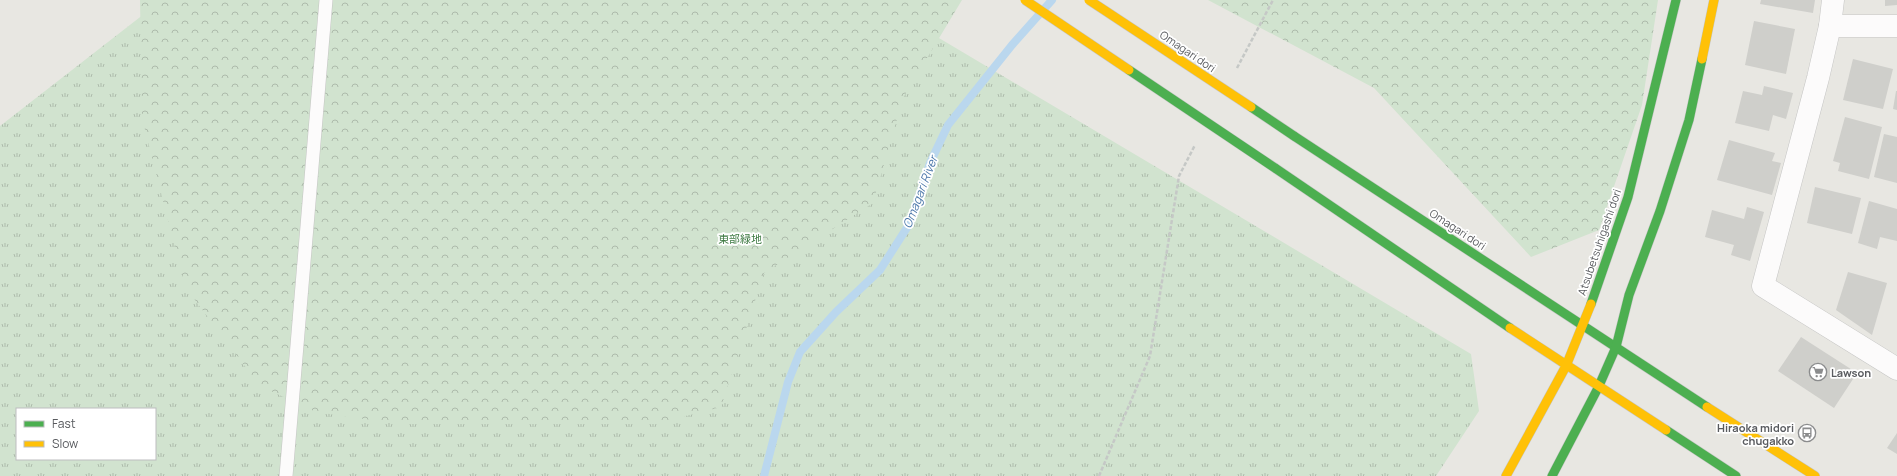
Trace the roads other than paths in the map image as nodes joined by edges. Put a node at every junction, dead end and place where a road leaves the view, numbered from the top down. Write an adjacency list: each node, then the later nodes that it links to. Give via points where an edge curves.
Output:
1 (326, 0): 14 (lane)
2 (1025, 0): 11 (street, bridge)
3 (1089, 0): 9 (street, Omagari dori, bridge)
4 (1676, 0): 9 (street, Atsubetsuhigashi dori, via 1628,197)
5 (1714, 0): 10 (street, via 1689,120 1660,211 1629,295)
6 (1833, 0): 7 (street)
7 (1830, 26): 8 (street); 12 (street, via 1763,286)
8 (1897, 26)
9 (1584, 326): 10 (street, Omagari dori); 11 (street, Atsubetsuhigashi dori)
10 (1616, 347): 13 (street); 18 (street, Omagari dori)
11 (1566, 366): 13 (street); 15 (street, Atsubetsuhigashi dori)
12 (1896, 366)
13 (1598, 388): 16 (street); 17 (street)
14 (286, 476)
15 (1506, 476)
16 (1552, 476)
17 (1736, 476)
18 (1815, 476)

